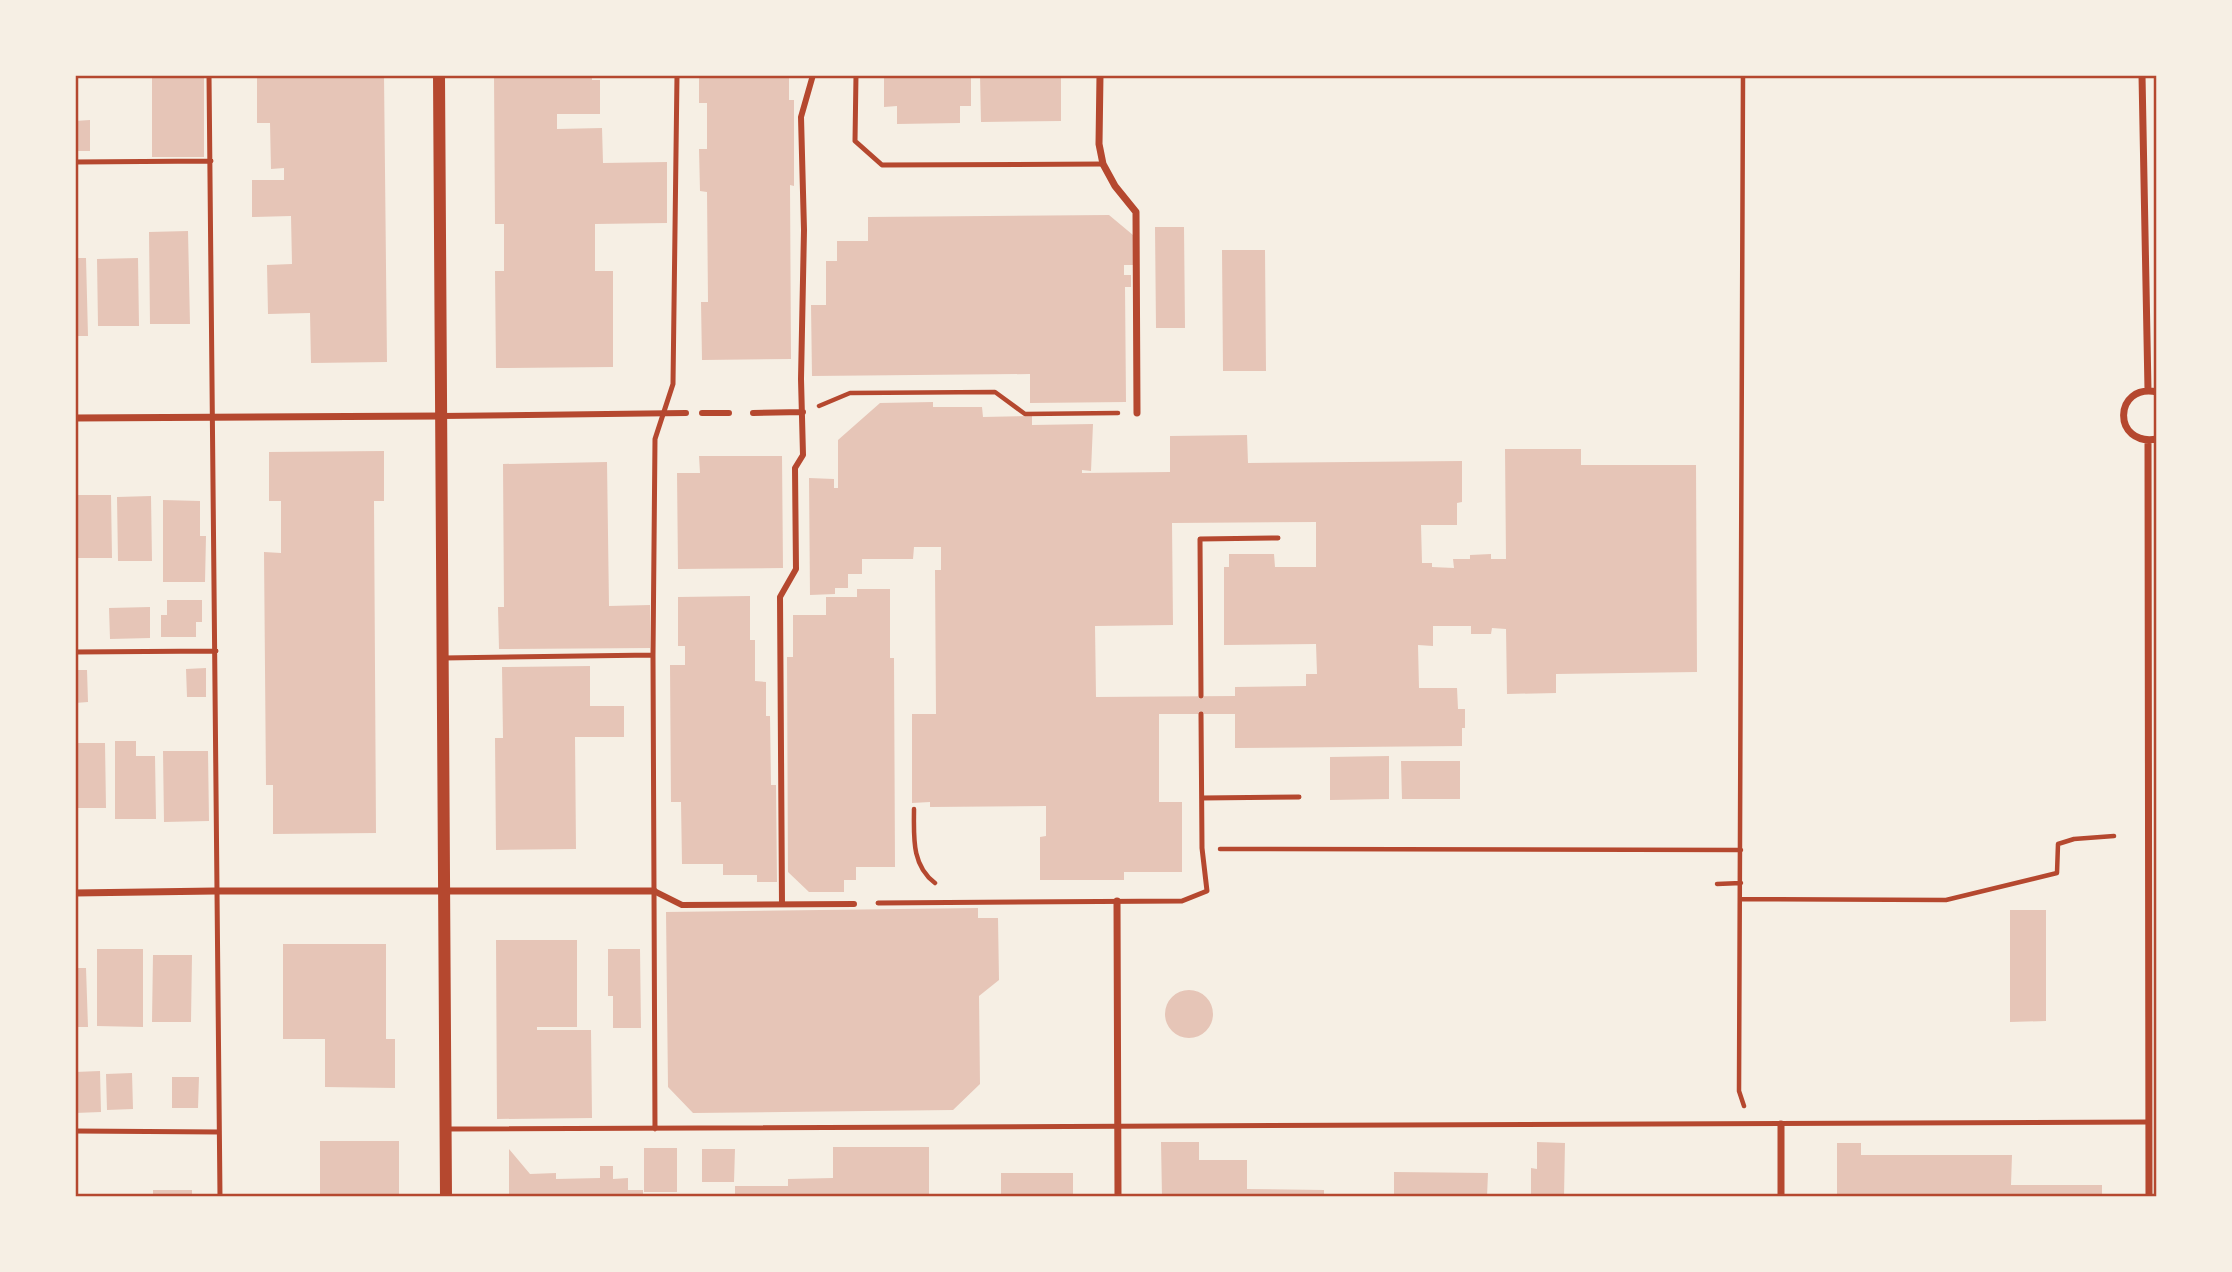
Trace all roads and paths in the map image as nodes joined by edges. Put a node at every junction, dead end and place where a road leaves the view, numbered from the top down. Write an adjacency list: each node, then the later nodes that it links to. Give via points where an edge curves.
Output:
1 (209, 75): 9 (lane)
2 (439, 75): 21 (street)
3 (677, 75): 15 (lane, via 673,384)
4 (813, 75): 14 (street, via 801,117)
5 (856, 75): 11 (lane, via 855,141 882,165)
6 (1100, 75): 11 (street)
7 (1742, 75): 37 (path)
8 (2143, 75): 12 (street)
9 (211, 161): 10 (lane); 22 (lane)
10 (75, 162)
11 (1103, 164): 19 (street, via 1136,212)
12 (2148, 390): 13 (street); 24 (street, via 2130,398 2123,415 2130,433)
13 (2157, 392)
14 (803, 412): 18 (street); 19 (path, via 850,393 995,392 1025,414); 49 (street, via 803,455 795,468 796,569 780,597)
15 (664, 413): 20 (street); 21 (street); 28 (lane, via 655,439)
16 (702, 413): 17 (street)
17 (729, 413)
18 (753, 413)
19 (1137, 413)
20 (686, 414)
21 (440, 416): 22 (street); 29 (street)
22 (212, 417): 23 (street); 26 (lane)
23 (75, 418)
24 (2152, 440): 45 (street)
25 (1278, 538): 30 (lane, via 1200,539)
26 (216, 651): 27 (lane); 42 (lane)
27 (75, 652)
28 (653, 654): 29 (lane); 43 (lane)
29 (442, 658): 41 (street)
30 (1201, 696)
31 (1201, 714): 33 (lane)
32 (1299, 797): 33 (lane)
33 (1202, 798): 36 (lane)
34 (914, 809): 40 (path, via 920,867)
35 (2114, 836): 46 (path, via 2058,844 2057,873 1946,900)
36 (1202, 848): 37 (path); 47 (lane, via 1207,891 1182,901)
37 (1741, 850): 38 (path)
38 (1741, 883): 39 (path); 46 (path)
39 (1717, 884)
40 (942, 888)
41 (443, 890): 42 (street); 43 (street); 55 (street)
42 (215, 891): 44 (street); 58 (lane)
43 (654, 891): 49 (street, via 681,905); 56 (lane)
44 (75, 893)
45 (2152, 895): 51 (street)
46 (1740, 899): 52 (path, via 1739,1091)
47 (1117, 901): 48 (lane); 54 (street)
48 (878, 903)
49 (782, 904): 50 (street)
50 (854, 904)
51 (2149, 1122): 53 (lane); 63 (street)
52 (1750, 1124): 53 (lane); 54 (lane)
53 (1781, 1124): 62 (street)
54 (1117, 1126): 56 (lane); 61 (street)
55 (445, 1129): 56 (lane); 60 (street)
56 (655, 1129)
57 (75, 1131): 58 (lane)
58 (219, 1132): 59 (lane)
59 (220, 1197)
60 (446, 1197)
61 (1118, 1197)
62 (1781, 1197)
63 (2148, 1197)

